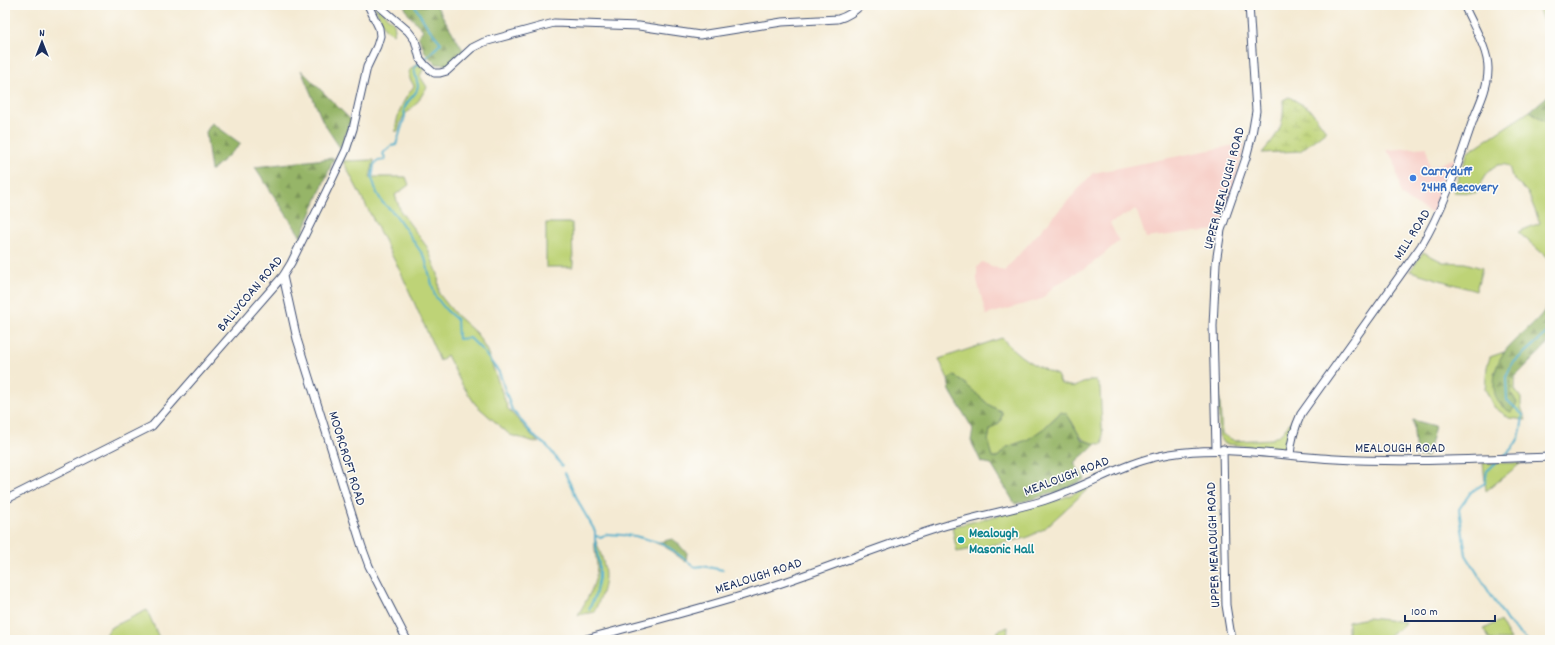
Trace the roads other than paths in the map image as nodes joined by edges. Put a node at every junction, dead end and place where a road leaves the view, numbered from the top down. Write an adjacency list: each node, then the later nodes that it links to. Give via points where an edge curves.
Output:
1 (368, 5): 6 (street, BALLYCOAN ROAD, via 380,36 367,67 353,129 346,150 292,264)
2 (378, 5): 3 (street, via 408,31 415,40 422,62 434,73 447,71 472,48 484,42 554,23 639,26 700,35 782,22 838,19 854,12)
3 (860, 5)
4 (1249, 5): 7 (street, UPPER MEALOUGH ROAD, via 1256,111 1246,158 1222,230 1216,263 1213,326)
5 (1464, 5): 8 (street, MILL ROAD, via 1486,55 1488,71 1485,88 1443,204 1421,246 1301,414)
6 (283, 276): 10 (street, BALLYCOAN ROAD, via 152,426); 11 (street, MOORCROFT ROAD, via 297,339 362,547)
7 (1219, 449): 8 (street, MEALOUGH ROAD); 12 (street, MEALOUGH ROAD, via 1190,451 1132,463 1085,485 1041,501 940,527 757,591); 13 (street, UPPER MEALOUGH ROAD, via 1226,605)
8 (1290, 455): 9 (street, MEALOUGH ROAD, via 1370,460)
9 (1550, 457)
10 (5, 500)
11 (407, 640)
12 (583, 640)
13 (1233, 640)

